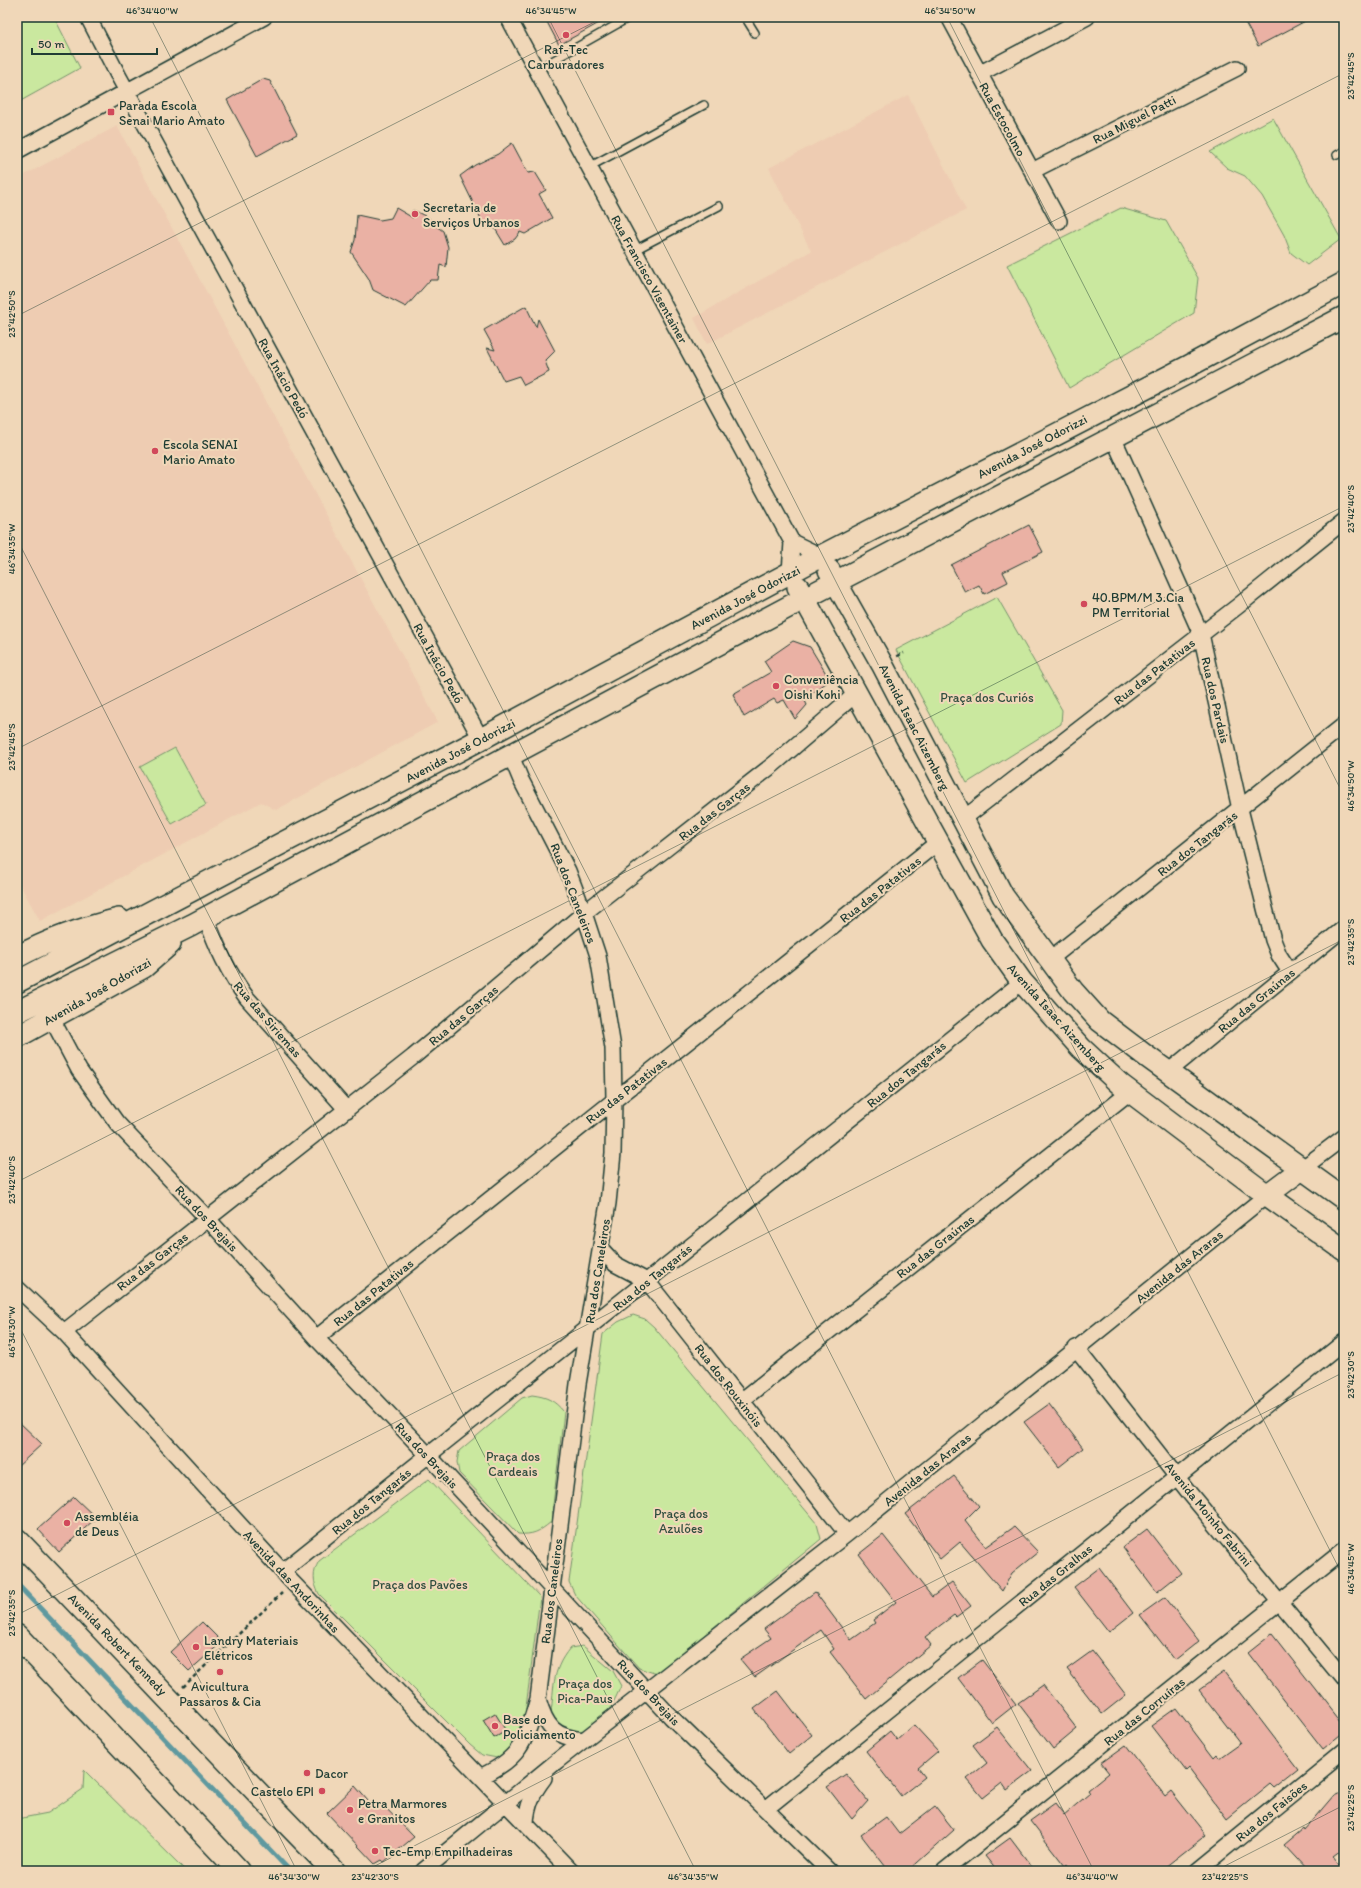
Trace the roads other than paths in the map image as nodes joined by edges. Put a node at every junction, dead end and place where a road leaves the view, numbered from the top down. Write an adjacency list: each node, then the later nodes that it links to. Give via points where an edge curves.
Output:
1 (88, 17): 12 (street, Rua Inácio Pedó)
2 (264, 17): 12 (street)
3 (508, 17): 10 (street, Rua Francisco Visentainer)
4 (630, 17): 10 (lane)
5 (745, 17): 8 (lane)
6 (949, 17): 11 (street, Rua Estocolmo)
7 (1086, 17): 11 (street)
8 (755, 33)
9 (1237, 68): 18 (street, Rua Miguel Patti)
10 (536, 70): 17 (street, Rua Francisco Visentainer)
11 (979, 74): 18 (street, Rua Estocolmo)
12 (127, 91): 14 (street); 34 (street, Rua Inácio Pedó)
13 (704, 106): 17 (lane)
14 (17, 151)
15 (1344, 151): 16 (lane)
16 (1337, 155)
17 (589, 167): 21 (street, Rua Francisco Visentainer)
18 (1032, 171): 20 (street, Rua Estocolmo)
19 (720, 206): 21 (lane)
20 (1059, 221)
21 (633, 251): 26 (street, Rua Francisco Visentainer)
22 (1344, 283): 27 (main road, Avenida José Odorizzi)
23 (1344, 317): 24 (main road, Avenida José Odorizzi)
24 (1113, 437): 29 (main road, Avenida José Odorizzi); 31 (street, Rua dos Pardais)
25 (1344, 521): 31 (street, Rua das Patativas)
26 (792, 542): 27 (street); 28 (street)
27 (821, 556): 28 (main road, Avenida José Odorizzi); 29 (main road, Avenida Isaac Aizemberg)
28 (790, 573): 30 (main road); 34 (main road, Avenida José Odorizzi)
29 (836, 582): 30 (main road, Avenida José Odorizzi); 37 (main road, Avenida Isaac Aizemberg)
30 (804, 598): 32 (main road, Avenida Isaac Aizemberg); 35 (main road, Avenida José Odorizzi)
31 (1201, 634): 36 (street, Rua dos Pardais); 37 (street, Rua das Patativas)
32 (857, 693): 38 (main road, Avenida Isaac Aizemberg); 40 (street, Rua das Garças, via 774,764)
33 (1344, 725): 36 (street, Rua dos Tangarás)
34 (481, 739): 39 (main road, Avenida José Odorizzi)
35 (511, 756): 40 (street, Rua dos Caneleiros, via 568,871); 41 (main road, Avenida José Odorizzi)
36 (1240, 809): 44 (street, Rua dos Tangarás); 45 (street, Rua dos Pardais, via 1273,940)
37 (963, 819): 44 (main road, Avenida Isaac Aizemberg, via 1003,896)
38 (937, 843): 47 (main road, Avenida Isaac Aizemberg, via 992,940); 53 (street, Rua das Patativas)
39 (147, 913): 43 (main road, Avenida José Odorizzi, via 85,927); 46 (main road, Avenida José Odorizzi)
40 (584, 913): 53 (street, Rua dos Caneleiros, via 598,956 605,995 612,1048); 54 (street, Rua das Garças)
41 (199, 921): 48 (main road, Avenida José Odorizzi); 49 (main road, Avenida José Odorizzi, via 144,967); 54 (street, Rua das Siriemas, via 247,998)
42 (1344, 928): 45 (street, Rua das Graúnas)
43 (18, 954)
44 (1049, 960): 51 (main road, Avenida Isaac Aizemberg, via 1100,1021)
45 (1290, 972): 51 (street, Rua das Graúnas)
46 (17, 982)
47 (1022, 982): 52 (main road, Avenida Isaac Aizemberg, via 1081,1048); 62 (street, Rua dos Tangarás)
48 (17, 1012)
49 (52, 1018): 50 (main road, Avenida José Odorizzi); 59 (street, Rua dos Brejais, via 79,1070 117,1123)
50 (17, 1037)
51 (1168, 1072): 56 (main road, Avenida Isaac Aizemberg)
52 (1130, 1092): 57 (main road, Avenida Isaac Aizemberg); 69 (street, Rua das Graúnas)
53 (614, 1099): 60 (street, Rua dos Caneleiros, via 613,1153); 66 (street, Rua das Patativas)
54 (347, 1110): 59 (street, Rua das Garças)
55 (1344, 1137): 56 (street)
56 (1303, 1168): 57 (main road); 58 (main road, Avenida Isaac Aizemberg)
57 (1267, 1196): 61 (main road, Avenida Isaac Aizemberg); 68 (street, Avenida das Araras)
58 (1344, 1199)
59 (207, 1218): 65 (street, Rua das Garças); 66 (street, Rua dos Brejais)
60 (601, 1249): 62 (street, Rua dos Rouxinóis, via 615,1264); 64 (street, Rua dos Caneleiros)
61 (1344, 1250)
62 (647, 1281): 64 (street, Rua dos Tangarás); 69 (street, Rua dos Rouxinóis)
63 (17, 1288): 65 (street, Avenida das Andorinhas)
64 (588, 1327): 70 (street, Rua dos Tangarás); 76 (street, Rua dos Caneleiros, via 578,1384)
65 (64, 1332): 75 (street, Avenida das Andorinhas)
66 (316, 1338): 70 (street, Rua dos Brejais)
67 (1344, 1342): 71 (street, Rua das Gralhas)
68 (1076, 1348): 71 (street, Avenida Moinho Fabrini); 72 (street, Avenida das Araras)
69 (741, 1401): 72 (street, Rua dos Rouxinóis)
70 (428, 1455): 75 (street, Rua dos Tangarás); 76 (street, Rua dos Brejais)
71 (1178, 1477): 77 (street, Avenida Moinho Fabrini); 87 (street, Rua das Gralhas)
72 (846, 1534): 80 (street, Avenida das Araras)
73 (17, 1540): 90 (main road, Avenida Robert Kennedy, via 244,1780)
74 (1344, 1550): 77 (street, Rua das Corruíras)
75 (283, 1571): 85 (street, Avenida das Andorinhas)
76 (552, 1589): 80 (street, Rua dos Brejais); 81 (street, Rua dos Caneleiros)
77 (1280, 1601): 79 (street, Avenida Moinho Fabrini); 94 (street, Rua das Corruíras)
78 (17, 1636): 89 (main road)
79 (1344, 1680)
80 (647, 1691): 82 (street, Avenida das Araras); 87 (street, Rua dos Brejais)
81 (538, 1699): 82 (street, via 546,1721 552,1729 569,1739); 85 (street, Rua dos Caneleiros, via 523,1743 516,1754 504,1765)
82 (584, 1740): 84 (street, Avenida das Araras)
83 (1344, 1751): 95 (street, Rua dos Faisões)
84 (557, 1761): 86 (street, Avenida das Araras); 88 (street, Avenida das Araras, via 533,1795 528,1806)
85 (480, 1777): 86 (street, Avenida das Andorinhas)
86 (506, 1803): 88 (street, Avenida das Andorinhas); 91 (street, Avenida das Araras)
87 (767, 1808): 93 (street, Rua dos Brejais)
88 (526, 1823): 92 (street, Avenida das Andorinhas)
89 (239, 1871)
90 (334, 1871)
91 (423, 1871)
92 (572, 1871)
93 (829, 1871)
94 (944, 1871)
95 (1197, 1871)

